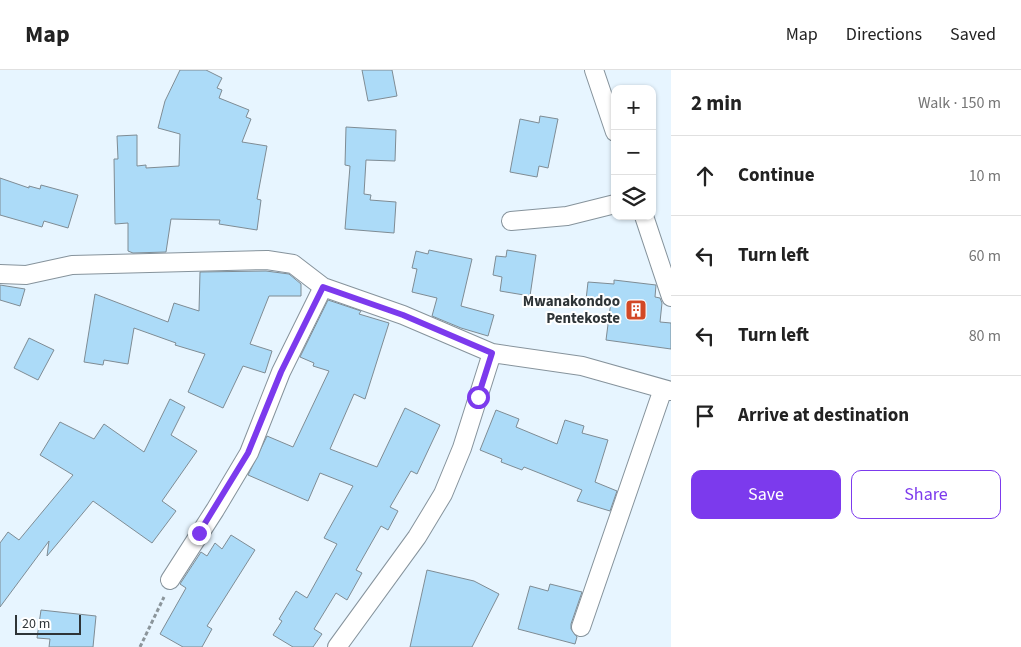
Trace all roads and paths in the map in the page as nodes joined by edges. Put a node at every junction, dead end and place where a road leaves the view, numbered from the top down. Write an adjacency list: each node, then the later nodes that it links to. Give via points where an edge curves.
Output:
1 (594, 70): 2 (street)
2 (614, 130)
3 (611, 205): 5 (street, via 567,216)
4 (645, 220): 8 (street)
5 (511, 221)
6 (0, 274): 7 (street, via 26,275 72,265 267,260 293,264)
7 (323, 287): 9 (street, via 403,315); 11 (street, via 281,372 248,453)
8 (671, 298)
9 (492, 353): 10 (street, via 582,366); 14 (street, via 462,448 443,494 417,536)
10 (667, 390): 12 (street)
11 (170, 580): 13 (path)
12 (581, 627)
13 (140, 647)
14 (337, 647)

